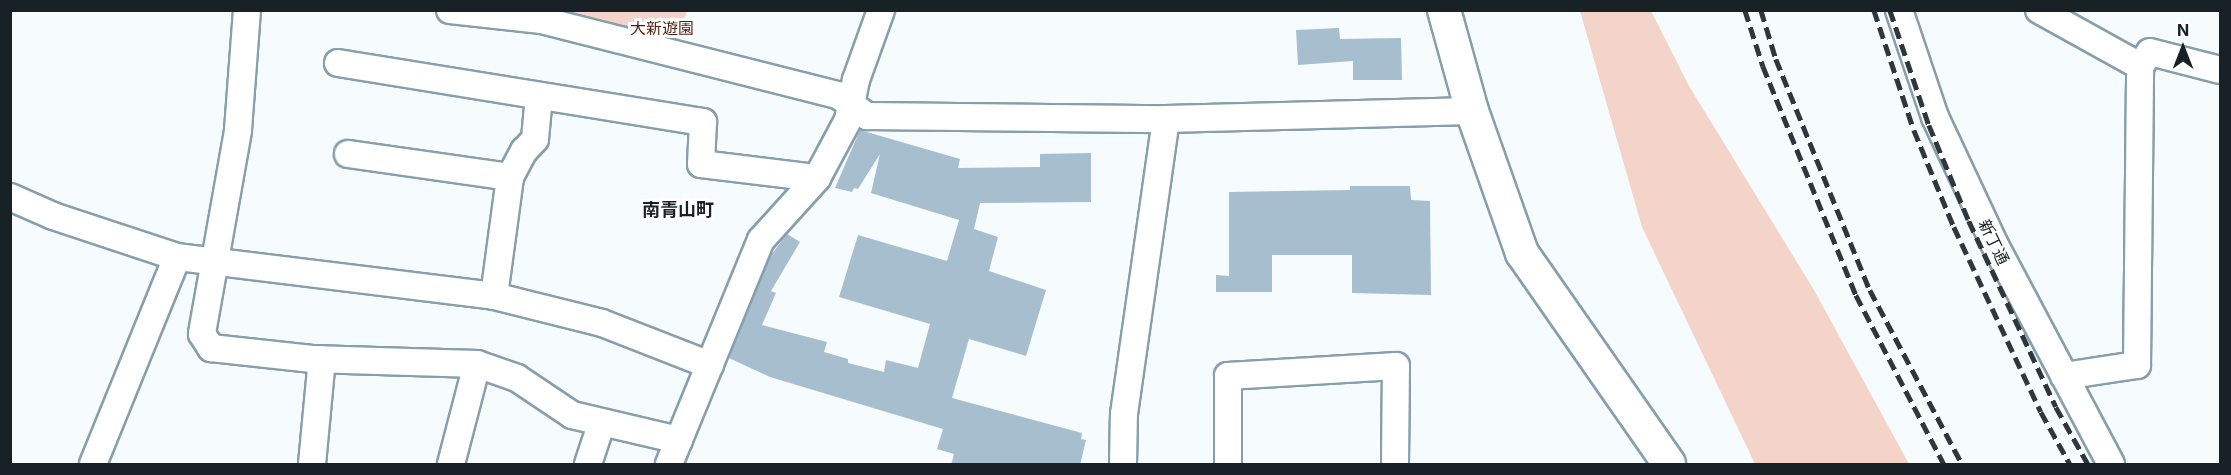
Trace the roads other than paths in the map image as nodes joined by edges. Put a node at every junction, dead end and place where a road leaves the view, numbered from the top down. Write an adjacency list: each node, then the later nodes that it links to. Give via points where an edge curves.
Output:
1 (247, 10): 20 (street, via 238,131)
2 (450, 10): 12 (street, via 541,20 838,95)
3 (881, 10): 12 (street, via 856,80)
4 (1444, 10): 13 (street)
5 (1899, 10): 25 (street, 新丁通, via 1935,117 1995,245)
6 (2039, 10): 7 (street)
7 (2068, 18): 9 (street)
8 (338, 63): 11 (street)
9 (2140, 66): 10 (street, via 2150,52); 25 (street, via 2137,365)
10 (2220, 70)
11 (539, 96): 16 (street, via 535,139); 17 (street, via 703,122 701,164)
12 (853, 103): 14 (street, via 867,116); 17 (street)
13 (1472, 111): 14 (street); 36 (street, via 1522,253)
14 (1166, 119): 33 (street, via 1124,414)
15 (348, 154): 16 (street)
16 (510, 177): 21 (street)
17 (817, 178): 24 (street, via 761,240)
18 (10, 197): 19 (street, via 53,216)
19 (177, 257): 20 (street); 28 (street)
20 (213, 264): 21 (street); 22 (street, via 202,334 211,348)
21 (494, 296): 24 (street, via 602,323)
22 (322, 359): 23 (street); 29 (street)
23 (477, 364): 26 (street, via 517,378 573,415); 30 (street)
24 (710, 365): 27 (street)
25 (2064, 376): 37 (street, 新丁通)
26 (602, 422): 27 (street); 31 (street)
27 (679, 440): 32 (street)
28 (93, 465)
29 (312, 465)
30 (452, 465)
31 (588, 465)
32 (669, 465)
33 (1123, 465)
34 (1228, 465): 35 (street, via 1228,376 1396,366)
35 (1395, 465)
36 (1669, 465)
37 (2111, 465)

